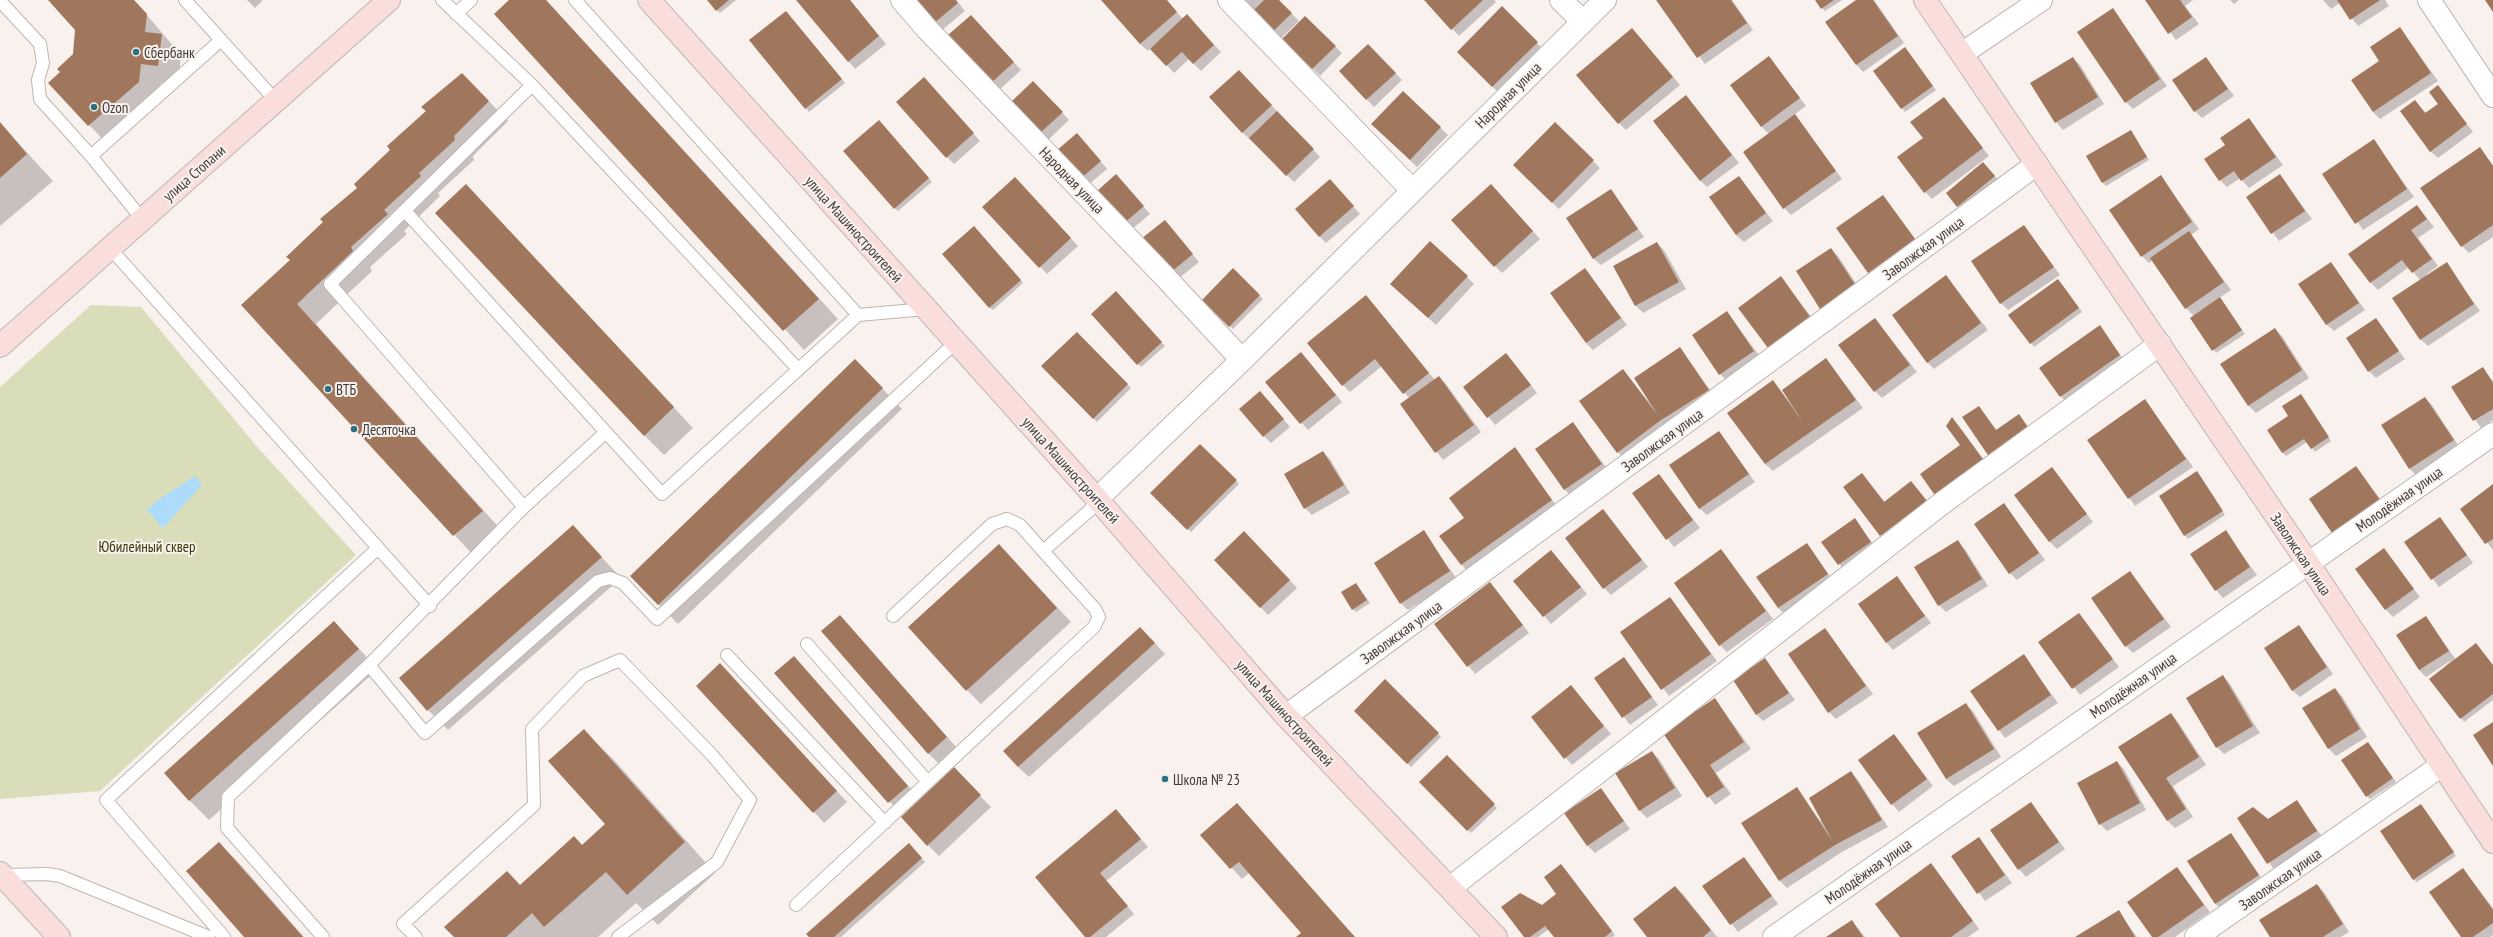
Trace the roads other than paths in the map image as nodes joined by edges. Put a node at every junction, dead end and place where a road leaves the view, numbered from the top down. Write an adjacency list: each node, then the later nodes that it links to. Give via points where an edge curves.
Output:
1 (186, 0): 17 (lane)
2 (388, 0): 21 (street, улица Стопани)
3 (442, 0): 15 (lane)
4 (471, 0): 15 (lane)
5 (575, 0): 29 (lane)
6 (649, 0): 28 (street, улица Машиностроителей)
7 (902, 0): 33 (street, Народная улица)
8 (1229, 0): 24 (street)
9 (1561, 0): 16 (street)
10 (1605, 0): 16 (street, Народная улица)
11 (1925, 0): 18 (street, Заволжская улица)
12 (2041, 0): 18 (street)
13 (2429, 0): 20 (street)
14 (0, 1): 22 (lane, via 40,44 43,63 38,80 40,99)
15 (456, 14): 19 (lane)
16 (1582, 21): 24 (street, Народная улица)
17 (222, 40): 21 (lane); 22 (lane)
18 (1963, 53): 23 (street, Заволжская улица)
19 (532, 85): 25 (lane); 34 (lane)
20 (2493, 96)
21 (276, 101): 26 (street, улица Стопани)
22 (92, 156): 26 (lane)
23 (2037, 164): 31 (street, Заволжская улица); 47 (street, Заволжская улица)
24 (1412, 190): 33 (street, Народная улица)
25 (406, 212): 35 (lane); 38 (lane, via 330,284)
26 (142, 219): 27 (street, улица Стопани)
27 (109, 247): 32 (street, улица Стопани); 39 (lane)
28 (926, 309): 29 (lane); 30 (street, улица Машиностроителей)
29 (858, 315): 34 (lane)
30 (956, 342): 37 (street, улица Машиностроителей); 46 (lane, via 657,619 623,583 610,578 598,581 425,733)
31 (2160, 344): 41 (street, Заволжская улица); 53 (street, via 1941,504)
32 (0, 346)
33 (1242, 360): 37 (street, Народная улица)
34 (798, 369): 35 (lane, via 662,494)
35 (605, 433): 38 (lane)
36 (2493, 434): 41 (street, Молодёжная улица)
37 (1097, 499): 40 (lane, via 1090,510); 47 (street, улица Машиностроителей)
38 (524, 507): 42 (lane)
39 (377, 549): 42 (lane); 57 (lane, via 106,800)
40 (1043, 550): 43 (lane, via 1020,525 1007,519 992,524); 49 (lane, via 1095,609 1099,617 1097,622)
41 (2308, 563): 48 (street, Заволжская улица); 62 (street, Молодёжная улица)
42 (430, 606): 46 (lane)
43 (893, 616)
44 (807, 644): 49 (lane)
45 (727, 655): 50 (lane)
46 (369, 665): 58 (lane, via 228,797 227,828)
47 (1286, 716): 53 (street, улица Машиностроителей)
48 (2442, 765): 51 (street, Заволжская улица); 63 (street, Заволжская улица)
49 (928, 782): 50 (lane)
50 (885, 823): 54 (lane)
51 (2493, 842)
52 (1, 874): 55 (street); 56 (lane, via 60,876)
53 (1450, 888): 61 (street, улица Машиностроителей)
54 (796, 904)
55 (59, 937)
56 (209, 937)
57 (224, 937)
58 (323, 937)
59 (416, 937): 60 (lane, via 403,924 534,804 532,729 583,676 620,660 712,755 750,800 717,862)
60 (618, 937)
61 (1496, 937)
62 (1774, 937)
63 (2196, 937)

